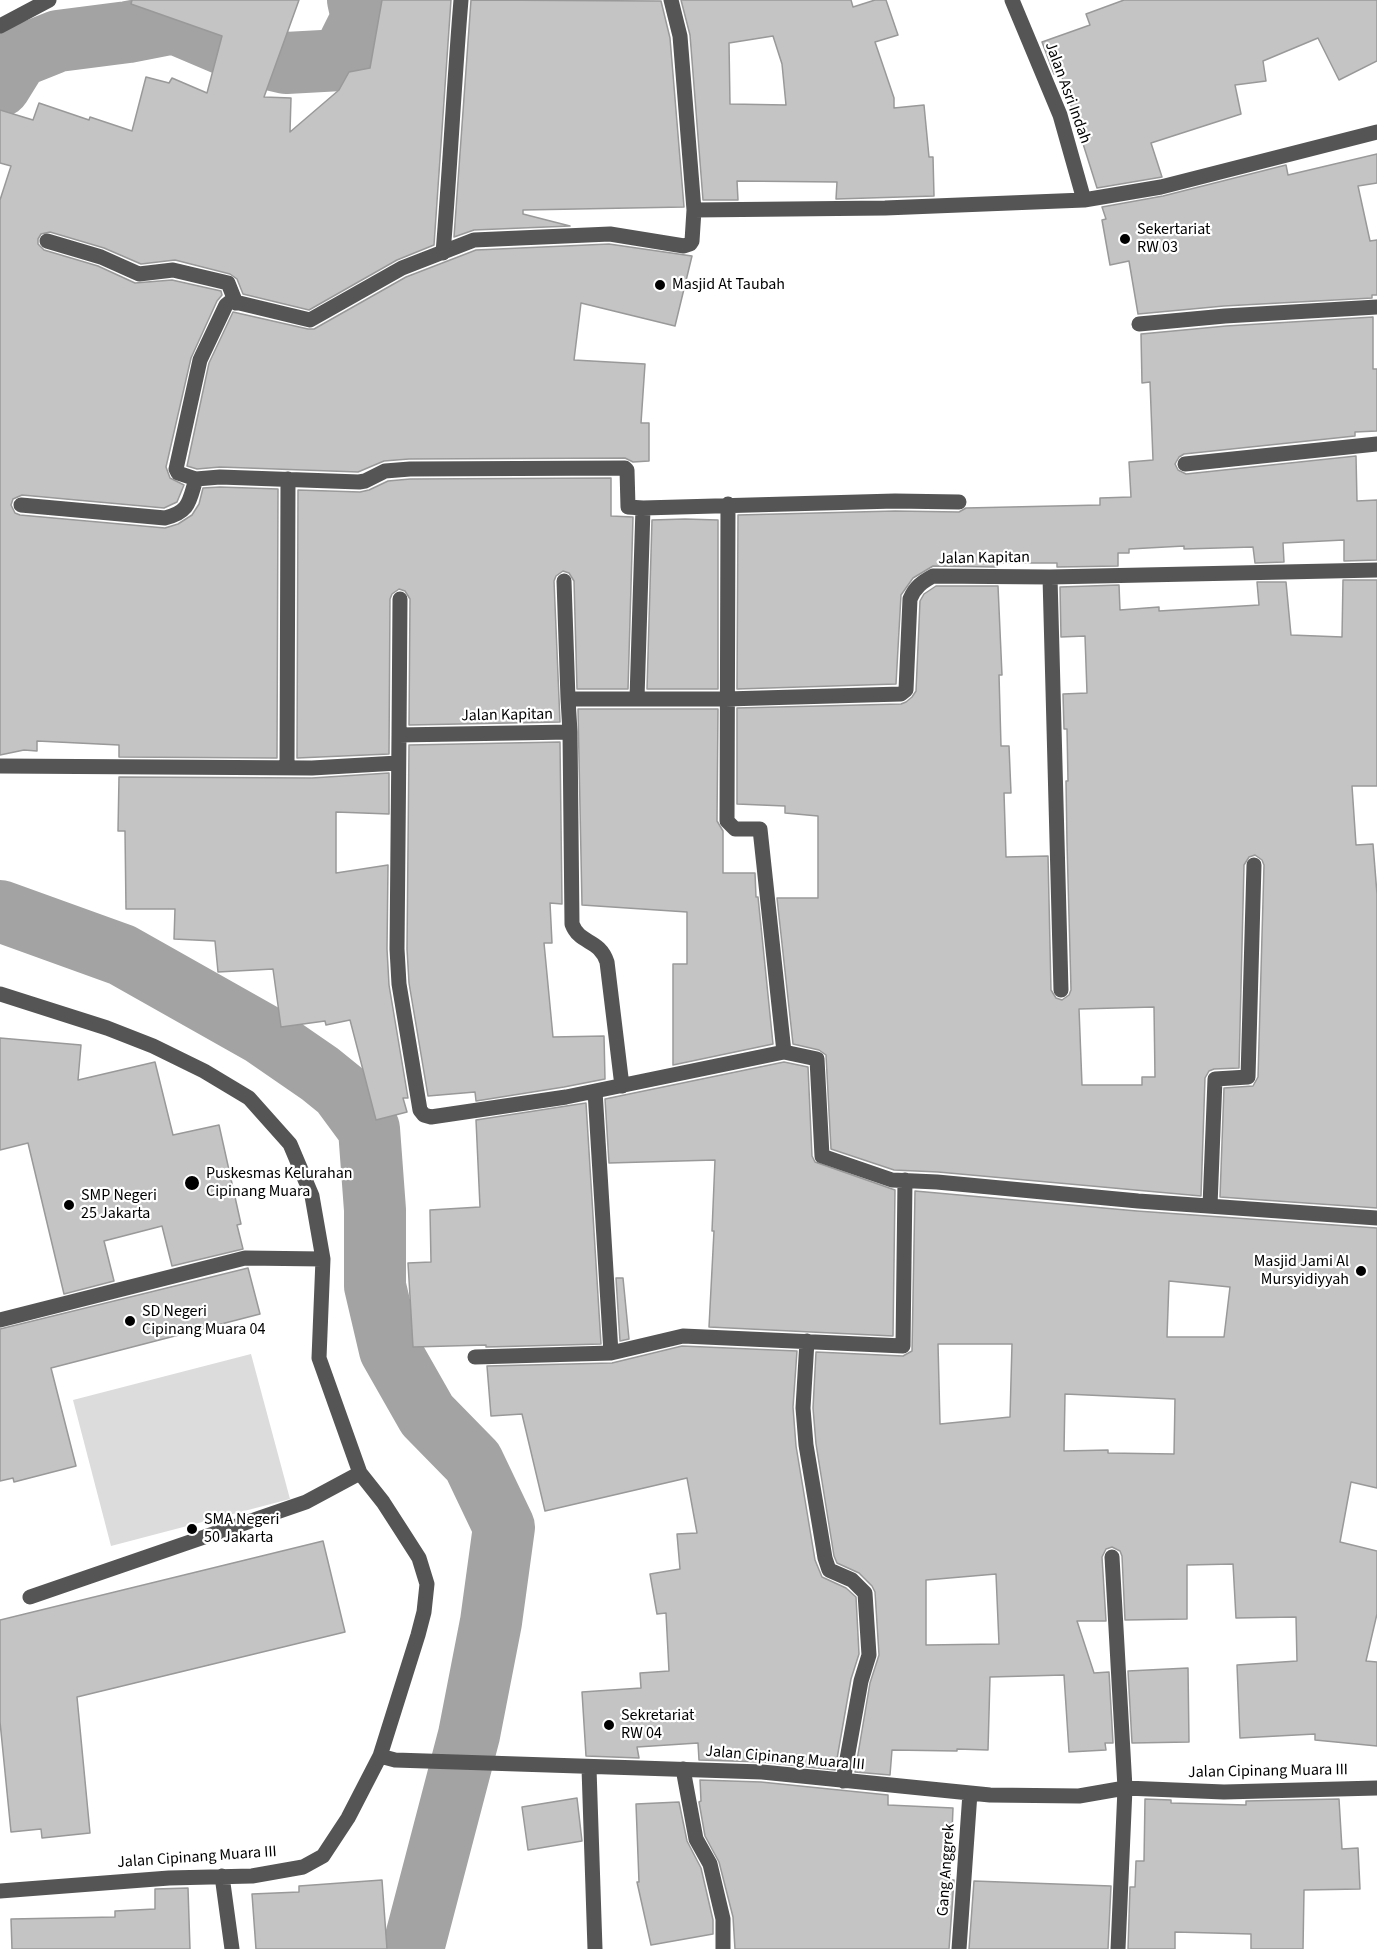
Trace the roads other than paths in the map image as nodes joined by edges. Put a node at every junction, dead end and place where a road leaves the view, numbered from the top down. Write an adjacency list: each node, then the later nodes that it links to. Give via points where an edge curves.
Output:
1 (49, 0): 5 (street)
2 (461, 0): 10 (street)
3 (671, 0): 8 (street, via 680,36)
4 (1012, 0): 7 (street, Jalan Asri Indah, via 1060,115)
5 (0, 26)
6 (1377, 132): 7 (street, via 1161,187)
7 (1084, 200): 8 (street)
8 (694, 210): 10 (street, via 692,241 684,246 610,234 474,240)
9 (47, 241): 11 (street, via 139,274 173,270 228,283)
10 (443, 253): 11 (street, via 402,268 310,320)
11 (236, 303): 16 (street, via 226,305 200,360 176,470)
12 (1377, 306): 13 (street)
13 (1139, 324)
14 (1377, 444): 15 (street)
15 (1185, 464)
16 (196, 478): 17 (street); 20 (street, via 187,507 178,515 165,518)
17 (288, 479): 21 (street, via 359,482 385,471 625,468 628,507); 33 (street)
18 (959, 502): 19 (street)
19 (728, 504): 21 (street); 28 (street)
20 (21, 505)
21 (643, 508): 26 (street)
22 (1377, 570): 23 (street, Jalan Kapitan)
23 (1050, 577): 28 (street, Jalan Kapitan, via 933,576 920,583 910,599 906,690 901,694); 35 (street, Jalan Kapitan)
24 (564, 581): 27 (street)
25 (400, 599): 30 (street)
26 (637, 698): 27 (street, Jalan Kapitan); 28 (street, Jalan Kapitan)
27 (568, 699): 29 (street, Jalan Kapitan)
28 (726, 699): 37 (street, via 727,821 735,829 760,829)
29 (570, 732): 30 (street, Jalan Kapitan); 38 (street, via 572,924 580,937 604,952)
30 (399, 735): 31 (street)
31 (398, 763): 33 (street); 39 (street, via 399,984 420,1110 431,1117)
32 (0, 766): 33 (street)
33 (287, 768)
34 (1254, 865): 41 (street, via 1248,1077 1215,1079)
35 (1061, 990)
36 (0, 994): 43 (street, via 153,1046 249,1098 290,1144 312,1196)
37 (784, 1052): 38 (street); 40 (street, via 817,1059 822,1156 892,1180)
38 (621, 1086): 39 (street)
39 (595, 1091): 46 (street)
40 (905, 1180): 41 (street); 45 (street, via 903,1346)
41 (1209, 1206): 42 (street)
42 (1377, 1218)
43 (323, 1258): 44 (street, via 245,1258); 48 (street, via 319,1358)
44 (0, 1320)
45 (807, 1341): 46 (street, via 683,1336); 54 (street, via 803,1408 806,1445 825,1558 829,1570 852,1580 865,1593 869,1655)
46 (611, 1353): 47 (street)
47 (475, 1357)
48 (360, 1473): 50 (street, via 306,1502); 51 (street, via 384,1502 419,1558 427,1584 424,1612)
49 (1112, 1557): 55 (street)
50 (30, 1597)
51 (387, 1758): 52 (street, Jalan Cipinang Muara III); 58 (street, Jalan Cipinang Muara III, via 323,1856 303,1867 252,1876)
52 (589, 1768): 53 (street, Jalan Cipinang Muara III); 61 (street)
53 (683, 1769): 54 (street, Jalan Cipinang Muara III); 62 (street, via 696,1839 710,1864 723,1919)
54 (843, 1781): 57 (street, Jalan Cipinang Muara III)
55 (1125, 1788): 56 (street, Jalan Cipinang Muara III, via 1224,1792); 57 (street, Jalan Cipinang Muara III, via 1079,1796); 64 (street)
56 (1377, 1788)
57 (970, 1793): 63 (street, Gang Anggrek)
58 (222, 1876): 59 (street, Jalan Cipinang Muara III); 60 (street)
59 (0, 1891)
60 (232, 1949)
61 (595, 1949)
62 (723, 1949)
63 (959, 1949)
64 (1118, 1949)

